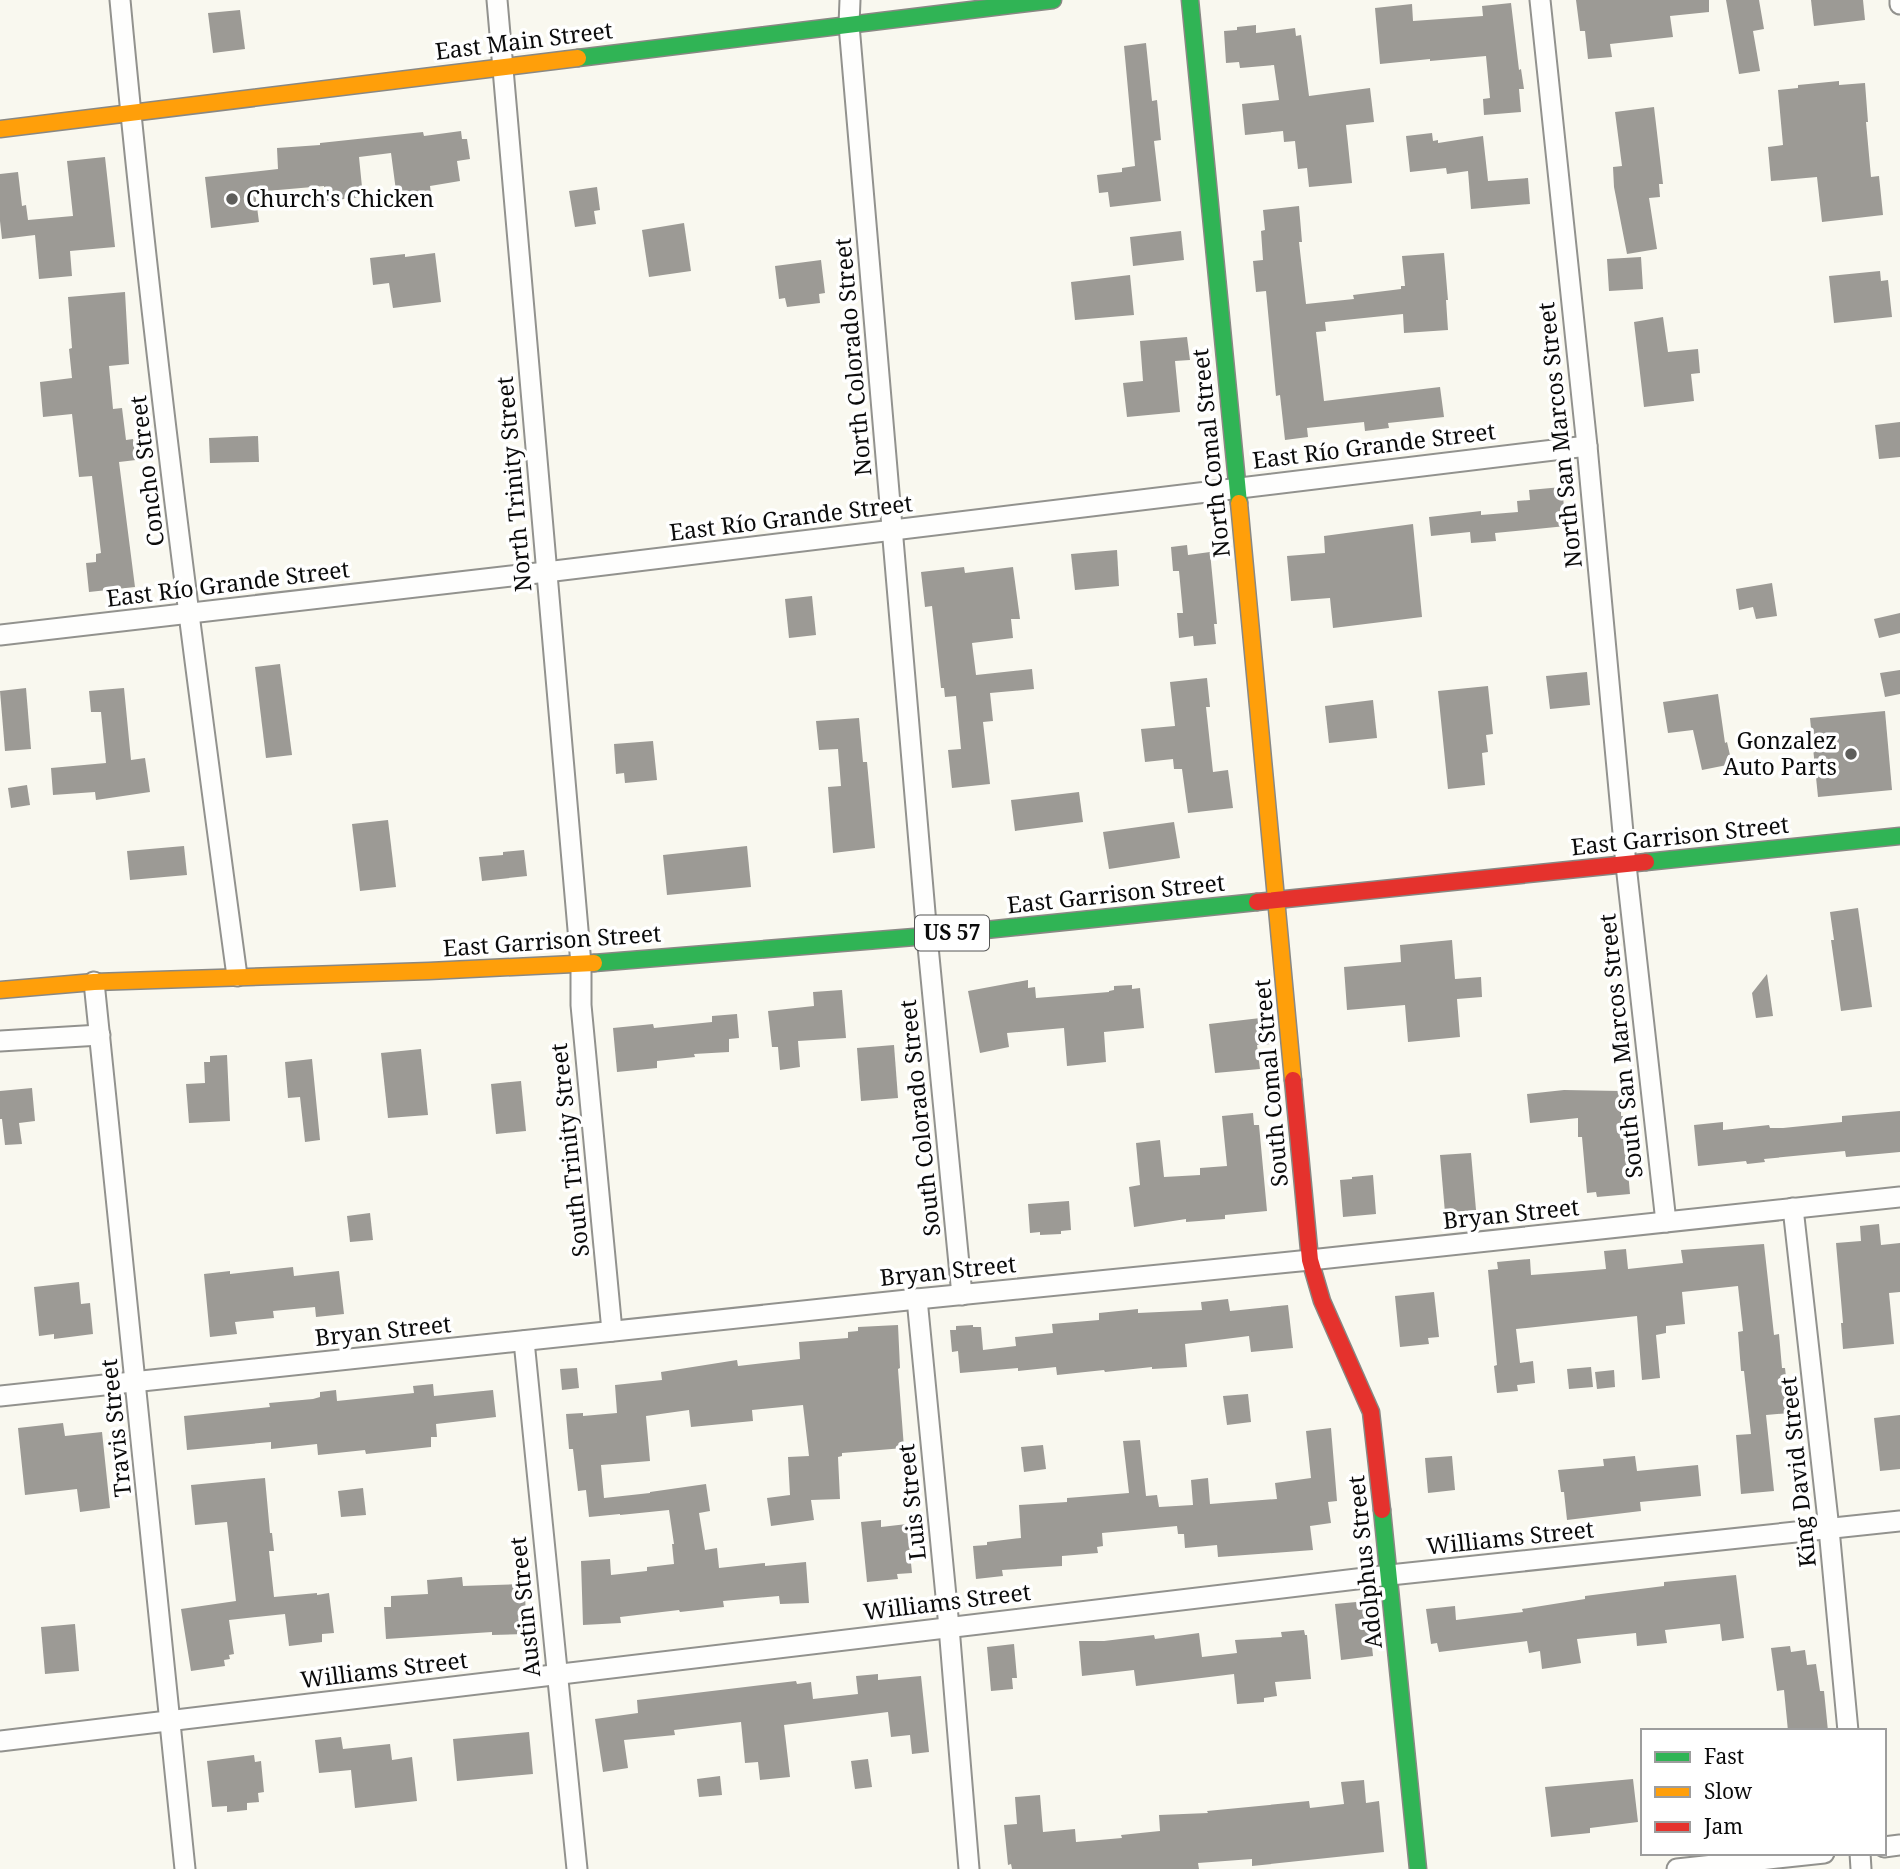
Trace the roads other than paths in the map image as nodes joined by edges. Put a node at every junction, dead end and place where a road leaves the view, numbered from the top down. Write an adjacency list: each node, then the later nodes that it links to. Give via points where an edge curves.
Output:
1 (120, 0): 9 (street, Concho Street)
2 (497, 0): 8 (street, North Trinity Street)
3 (850, 0): 7 (street, North Colorado Street)
4 (1053, 0): 7 (main road, East Main Street)
5 (1189, 0): 12 (main road, North Comal Street)
6 (1540, 0): 11 (street, North San Marcos Street)
7 (849, 25): 8 (main road, East Main Street); 13 (street, North Colorado Street)
8 (503, 66): 9 (main road, East Main Street); 14 (street, North Trinity Street)
9 (131, 113): 10 (main road, East Main Street); 15 (street, Concho Street)
10 (0, 129)
11 (1587, 446): 12 (street, East Río Grande Street); 18 (street, North San Marcos Street)
12 (1238, 487): 13 (street, East Río Grande Street); 19 (main road, North Comal Street)
13 (892, 531): 14 (street, East Río Grande Street); 20 (street, North Colorado Street)
14 (546, 572): 15 (street, East Río Grande Street); 21 (street, North Trinity Street)
15 (188, 613): 16 (street, East Río Grande Street); 22 (street, Concho Street)
16 (0, 635)
17 (1900, 836): 18 (main road, East Garrison Street / US 57)
18 (1626, 864): 19 (main road, East Garrison Street / US 57); 29 (street, South San Marcos Street)
19 (1276, 901): 20 (main road, East Garrison Street / US 57); 30 (main road, South Comal Street)
20 (927, 936): 21 (main road, East Garrison Street / US 57); 31 (street, South Colorado Street)
21 (581, 964): 22 (main road, East Garrison Street / US 57); 33 (street, South Trinity Street)
22 (237, 976): 23 (main road, East Garrison Street / US 57)
23 (94, 982): 24 (main road, East Garrison Street / US 57); 25 (street, Travis Street)
24 (0, 990)
25 (100, 1035): 26 (street); 35 (street, Travis Street)
26 (0, 1041)
27 (1900, 1197): 28 (street, Bryan Street)
28 (1793, 1208): 29 (street, Bryan Street); 38 (street, King David Street)
29 (1666, 1222): 30 (street, Bryan Street)
30 (1310, 1261): 31 (street, Bryan Street); 39 (main road, Adolphus Street, via 1322,1301 1371,1412)
31 (962, 1294): 32 (street, Bryan Street)
32 (916, 1299): 33 (street, Bryan Street); 40 (street, Luis Street)
33 (612, 1331): 34 (street, Bryan Street)
34 (524, 1341): 35 (street, Bryan Street); 41 (street, Austin Street)
35 (135, 1382): 36 (street, Bryan Street); 42 (street, Travis Street)
36 (0, 1396)
37 (1900, 1521): 38 (street, Williams Street)
38 (1829, 1529): 39 (street, Williams Street); 43 (street, King David Street)
39 (1390, 1575): 40 (street, Williams Street); 49 (main road, Adolphus Street)
40 (948, 1627): 41 (street, Williams Street); 48 (street, Luis Street)
41 (556, 1673): 42 (street, Williams Street); 47 (street, Austin Street)
42 (170, 1721): 44 (street, Williams Street); 46 (street, Travis Street)
43 (1848, 1729)
44 (0, 1741)
45 (1806, 1855): 50 (street)
46 (185, 1869)
47 (577, 1869)
48 (969, 1869)
49 (1418, 1869)
50 (1677, 1869)

